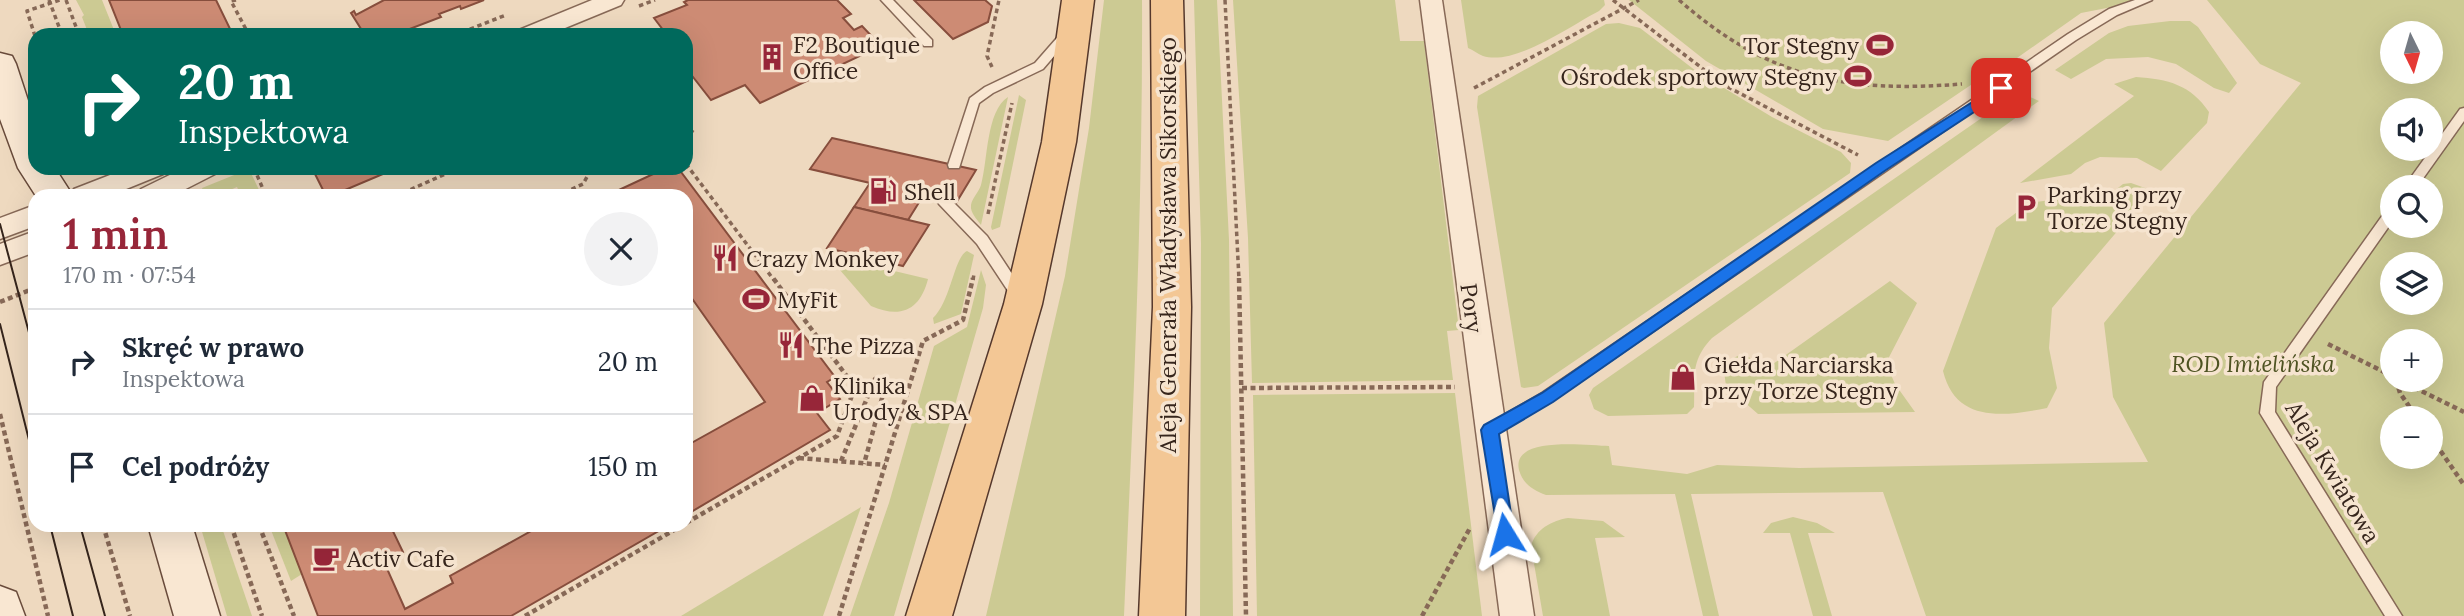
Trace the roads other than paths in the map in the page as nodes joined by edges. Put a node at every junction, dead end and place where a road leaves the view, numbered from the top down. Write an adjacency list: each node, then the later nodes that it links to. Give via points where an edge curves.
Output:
1 (613, 0): 7 (street)
2 (887, 0): 8 (lane)
3 (1167, 0): 31 (main road, Aleja Generała Władysława Sikorskiego, via 1172,307)
4 (1431, 0): 25 (street, Pory)
5 (2146, 0): 25 (lane, via 2113,12 2072,37 1548,397)
6 (1077, 13): 12 (lane, via 1039,66 974,101); 24 (main road, via 1059,142)
7 (544, 28)
8 (928, 43)
9 (0, 64): 11 (main road)
10 (2464, 111): 15 (lane)
11 (28, 150)
12 (954, 165)
13 (136, 175): 16 (street)
14 (192, 175): 17 (street)
15 (2419, 175)
16 (101, 189)
17 (164, 189)
18 (944, 201): 24 (lane, via 982,240)
19 (28, 218): 20 (street)
20 (0, 229)
21 (2380, 229): 33 (lane, Aleja Kwiatowa, via 2269,386 2267,413)
22 (28, 244): 23 (street)
23 (0, 255)
24 (1023, 304): 30 (main road)
25 (1490, 430): 32 (street, Pory)
26 (172, 532): 29 (main road)
27 (0, 607): 28 (main road)
28 (2, 616)
29 (197, 616)
30 (929, 616)
31 (1162, 616)
32 (1517, 616)
33 (2394, 616)

